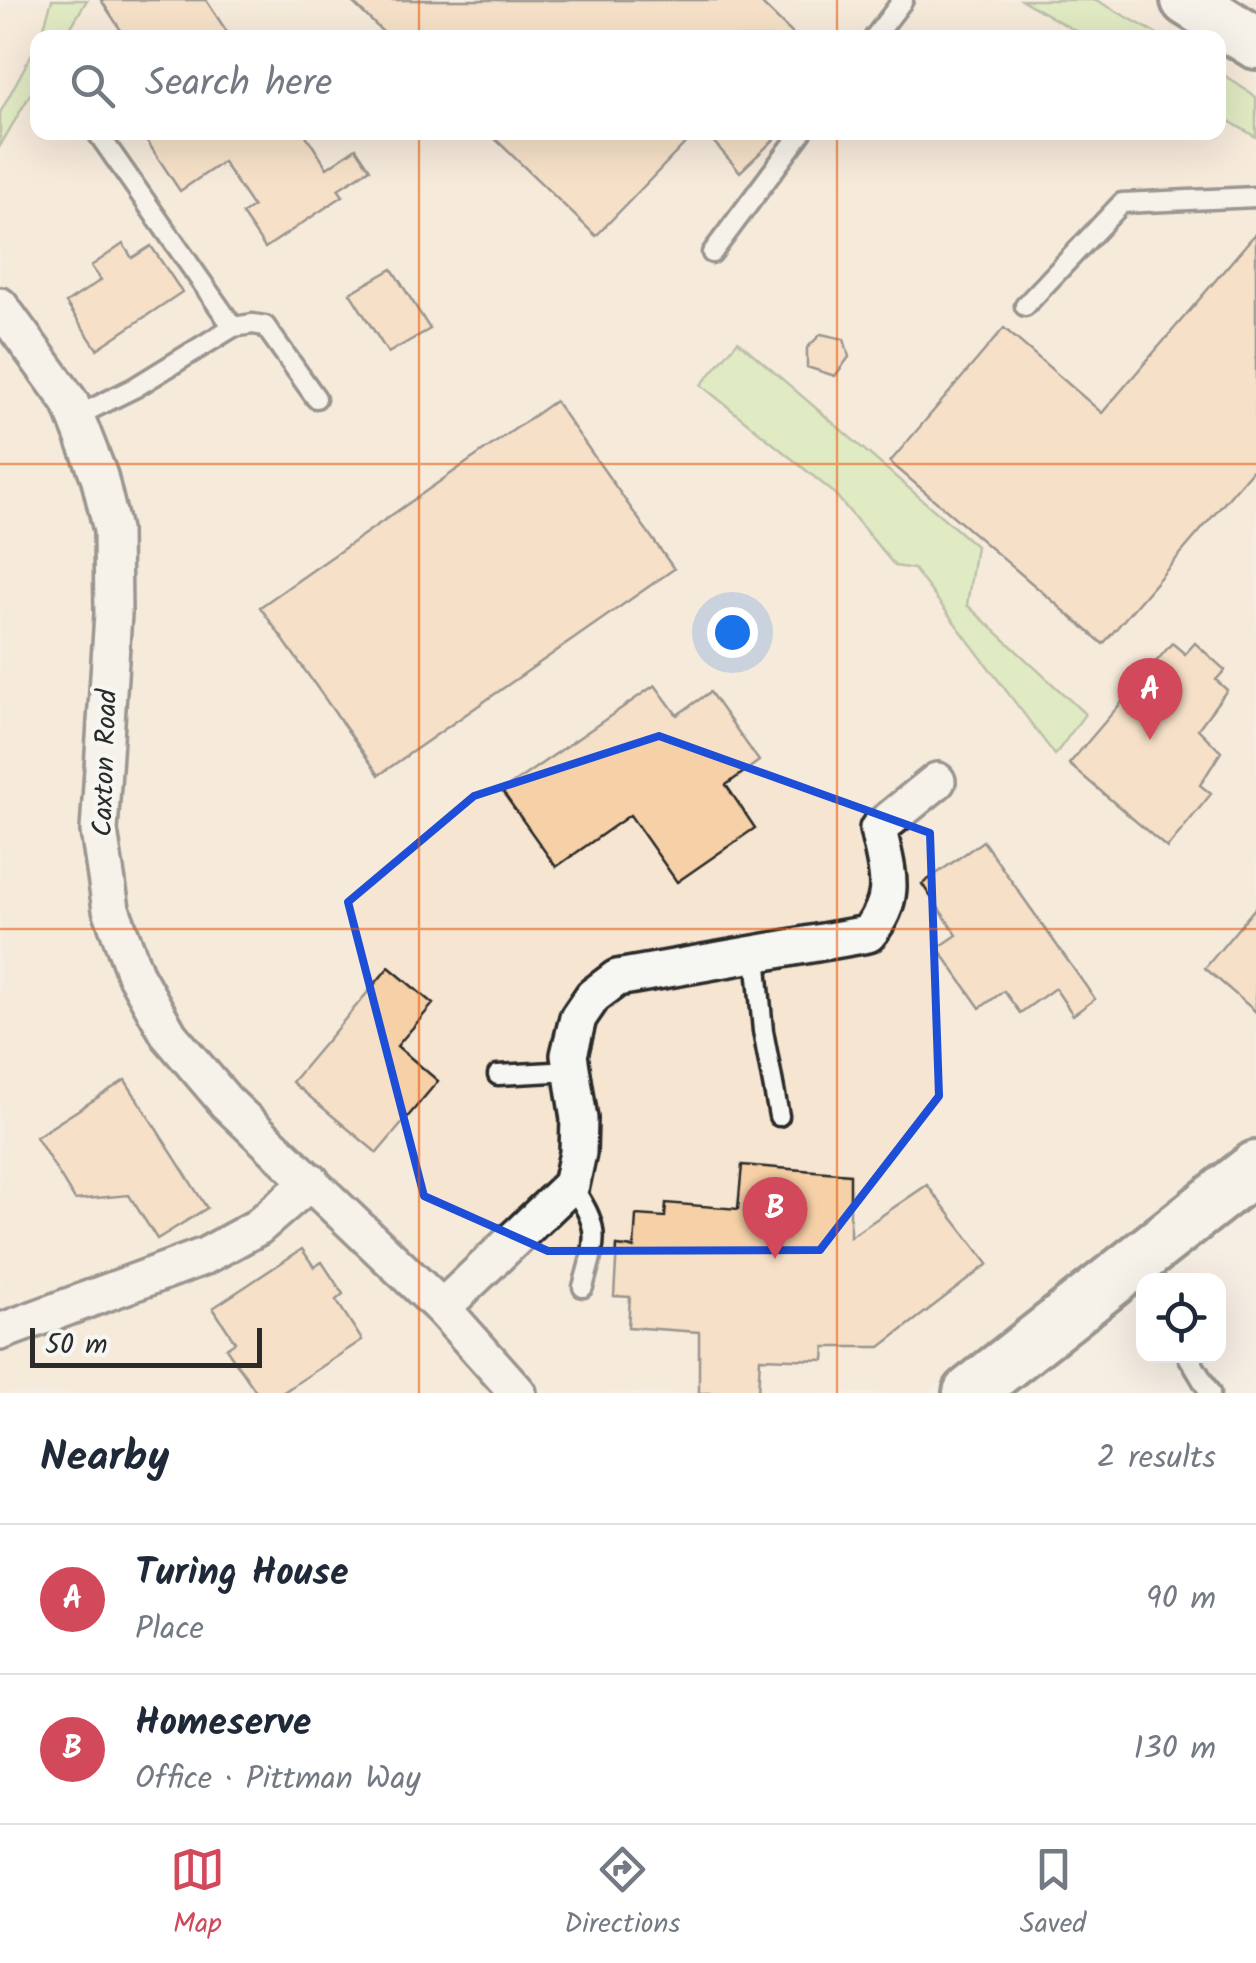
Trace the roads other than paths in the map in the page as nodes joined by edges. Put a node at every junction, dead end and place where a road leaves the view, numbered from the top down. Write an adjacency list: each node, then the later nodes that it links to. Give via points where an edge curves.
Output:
1 (903, 0): 3 (lane)
2 (1187, 0): 4 (street)
3 (880, 30)
4 (1256, 43)
5 (103, 140): 11 (lane)
6 (796, 140): 8 (lane)
7 (1256, 197): 10 (lane, via 1122,203)
8 (712, 252)
9 (0, 306): 13 (street, Caxton Road)
10 (1025, 306)
11 (233, 327): 12 (lane, via 265,326); 13 (lane)
12 (316, 398)
13 (75, 417): 20 (street, Caxton Road, via 112,530 114,614 99,831 111,908 135,974 169,1035 226,1102)
14 (937, 781): 15 (street, via 878,829 890,888 868,934)
15 (756, 955): 16 (street, via 617,978 578,1018); 18 (lane)
16 (572, 1072): 17 (lane); 21 (street, via 578,1136)
17 (498, 1074)
18 (779, 1116)
19 (1256, 1167): 22 (street)
20 (311, 1181): 24 (street, Caxton Road); 25 (street, via 258,1226 205,1256)
21 (571, 1184): 23 (lane, via 592,1216 595,1245); 24 (street)
22 (1139, 1271): 28 (street)
23 (582, 1287)
24 (442, 1308): 27 (street, Caxton Road)
25 (0, 1332)
26 (1192, 1363): 29 (lane)
27 (518, 1393)
28 (970, 1393)
29 (1210, 1393)

